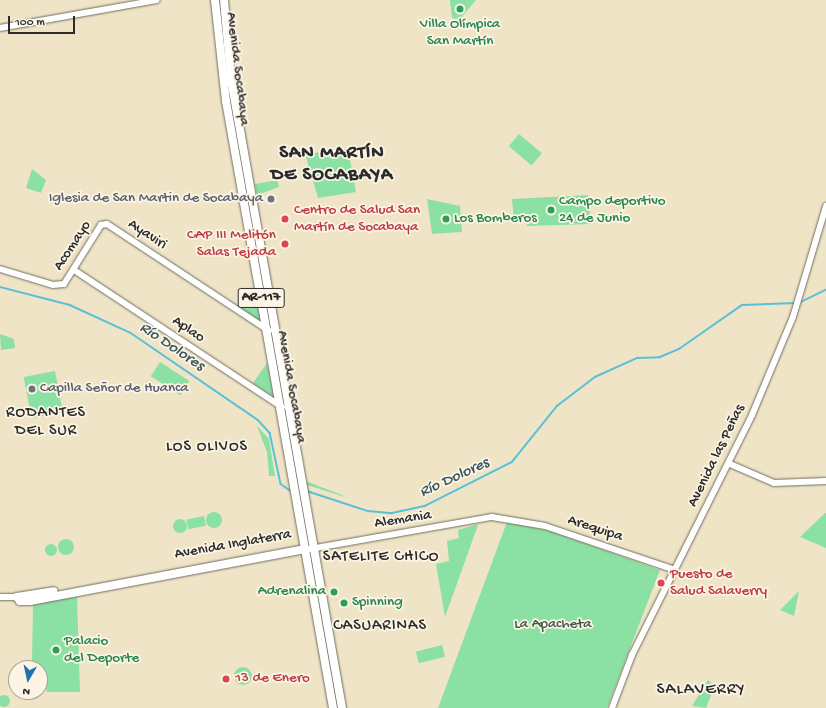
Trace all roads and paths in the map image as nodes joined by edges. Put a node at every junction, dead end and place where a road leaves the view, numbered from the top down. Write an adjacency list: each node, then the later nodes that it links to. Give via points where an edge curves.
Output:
1 (157, 0): 4 (street)
2 (215, 0): 9 (main road, Avenida Socabaya / AR-117, via 218,51)
3 (224, 0): 9 (main road, Avenida Socabaya / AR-117, via 231,79)
4 (0, 28)
5 (826, 206): 12 (street, Avenida las Peñas, via 800,297)
6 (103, 224): 8 (street, Acomayo); 9 (street, Ayaviri)
7 (0, 269): 8 (street, Acomayo, via 53,285 64,284)
8 (74, 270): 10 (street, Aplao)
9 (272, 330): 10 (main road, Avenida Socabaya / AR-117); 11 (main road, Avenida Socabaya / AR-117)
10 (280, 406): 11 (street, Aplao); 14 (main road, Avenida Socabaya / AR-117)
11 (288, 409): 14 (main road, Avenida Socabaya / AR-117)
12 (730, 464): 13 (street, via 774,483); 17 (street, Avenida las Peñas)
13 (826, 481)
14 (297, 484): 16 (main road, Avenida Socabaya / AR-117)
15 (506, 518): 16 (street, Alemania, via 492,517); 17 (street, Arequipa, via 545,526)
16 (308, 549): 19 (main road, Avenida Inglaterra, via 30,602 20,602); 20 (main road, Avenida Socabaya / AR-117); 21 (main road, Avenida Socabaya / AR-117)
17 (675, 570): 22 (street, Avenida las Peñas, via 632,654)
18 (0, 597): 19 (street)
19 (17, 597)
20 (334, 708)
21 (342, 708)
22 (612, 708)

